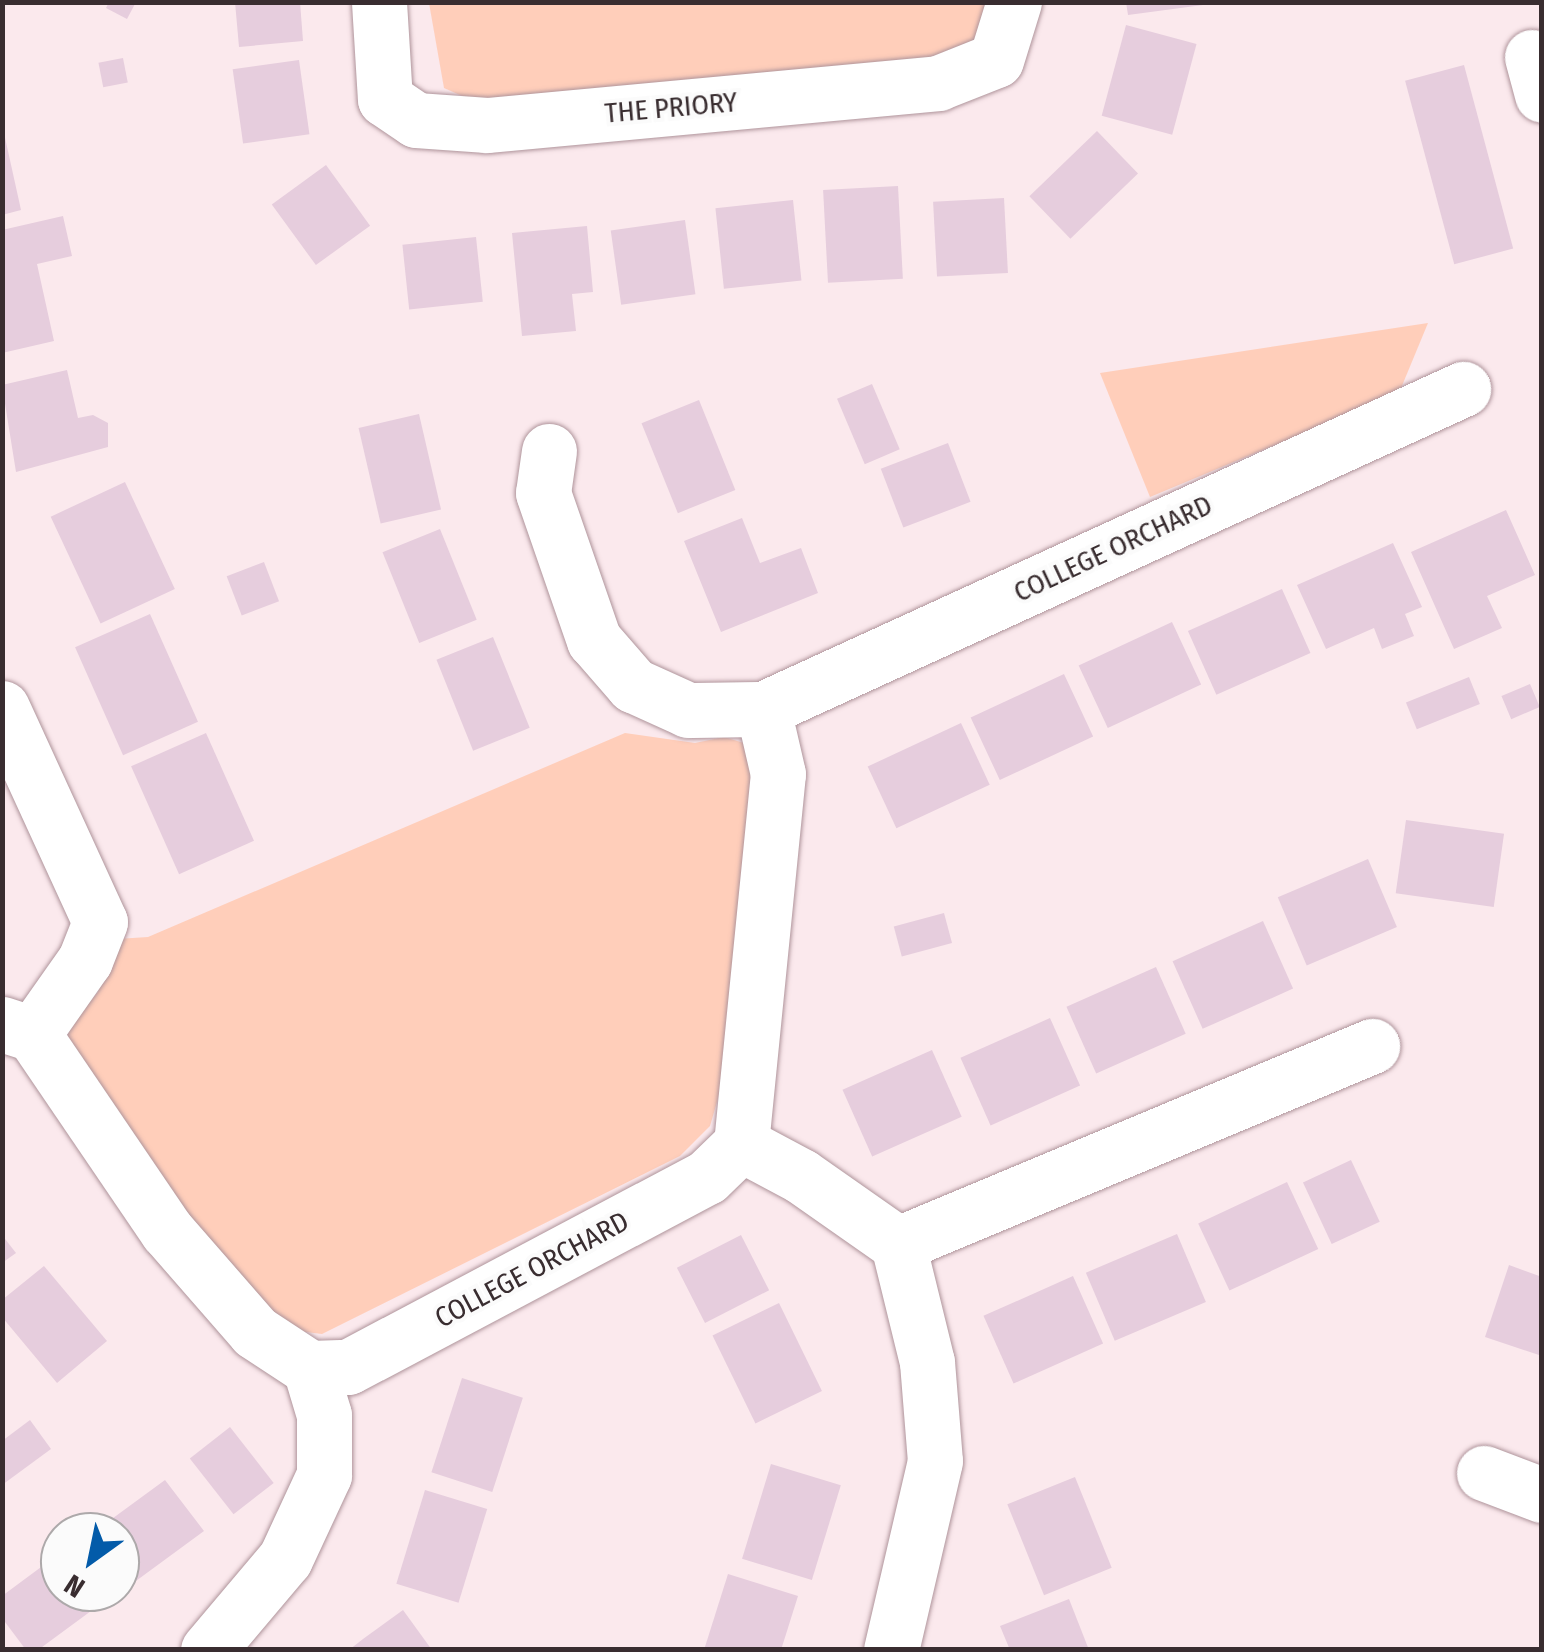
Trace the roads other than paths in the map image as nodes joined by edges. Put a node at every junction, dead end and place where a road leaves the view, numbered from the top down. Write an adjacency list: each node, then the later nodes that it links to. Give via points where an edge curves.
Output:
1 (379, 2): 2 (street, THE PRIORY, via 385,100 416,120 488,125 938,83 996,60)
2 (1014, 2)
3 (1463, 389): 6 (street, COLLEGE ORCHARD)
4 (550, 451): 6 (street, COLLEGE ORCHARD, via 543,493 594,640 633,685 688,710)
5 (2, 708): 7 (street, via 100,922 85,960)
6 (762, 709): 9 (street, via 778,774)
7 (18, 1029): 11 (street, via 167,1231 255,1332)
8 (1372, 1046): 10 (street)
9 (741, 1144): 10 (street, via 801,1176); 11 (street, COLLEGE ORCHARD, via 707,1177 348,1367)
10 (898, 1244): 15 (street, via 927,1362 935,1461)
11 (310, 1368): 14 (street, via 324,1415 324,1475 285,1560)
12 (1484, 1473): 13 (street)
13 (1542, 1495)
14 (208, 1650)
15 (891, 1650)

